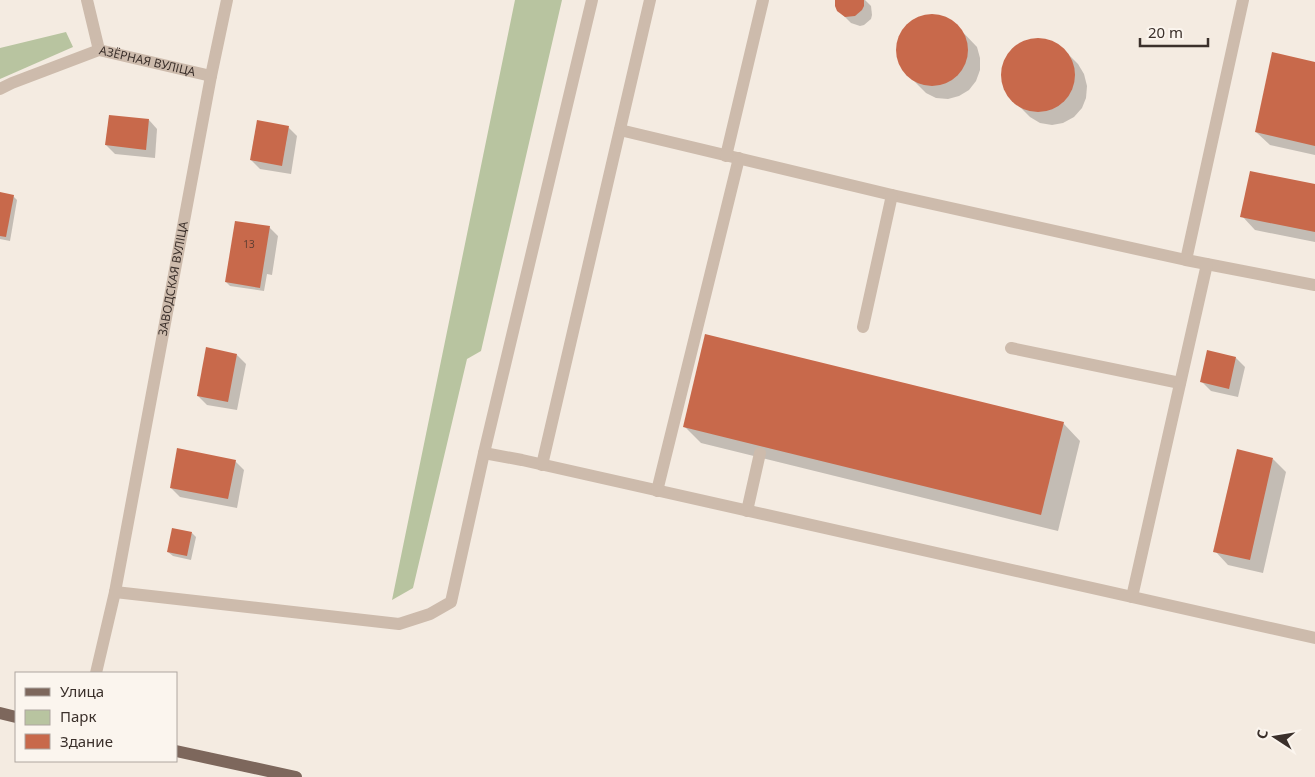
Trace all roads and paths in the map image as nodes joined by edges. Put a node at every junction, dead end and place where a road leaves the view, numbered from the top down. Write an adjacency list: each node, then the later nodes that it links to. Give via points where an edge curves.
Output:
1 (86, 0): 7 (street)
2 (227, 0): 8 (street, ЗАВОДСКАЯ ВУЛІЦА)
3 (592, 0): 19 (street)
4 (650, 0): 10 (street)
5 (764, 0): 11 (street)
6 (1242, 0): 13 (street)
7 (100, 50): 8 (street, АЗЁРНАЯ ВУЛІЦА); 9 (street, АЗЁРНАЯ ВУЛІЦА)
8 (211, 76): 24 (street, ЗАВОДСКАЯ ВУЛІЦА)
9 (0, 89)
10 (620, 130): 11 (street); 21 (street)
11 (733, 157): 12 (street); 22 (street)
12 (892, 195): 13 (street); 16 (street)
13 (1186, 260): 14 (street)
14 (1207, 264): 15 (street); 18 (street)
15 (1315, 286)
16 (863, 327)
17 (1011, 348): 18 (street)
18 (1180, 383): 25 (street)
19 (484, 454): 21 (street); 24 (street, via 451,602 430,614 399,624)
20 (760, 454): 23 (street)
21 (542, 465): 22 (street)
22 (657, 491): 23 (street)
23 (747, 511): 25 (street)
24 (115, 592): 27 (street, ЗАВОДСКАЯ ВУЛІЦА)
25 (1132, 597): 26 (street)
26 (1315, 638)
27 (96, 672)
28 (0, 713): 29 (main road)
29 (15, 717)
30 (178, 751): 31 (main road)
31 (296, 777)

